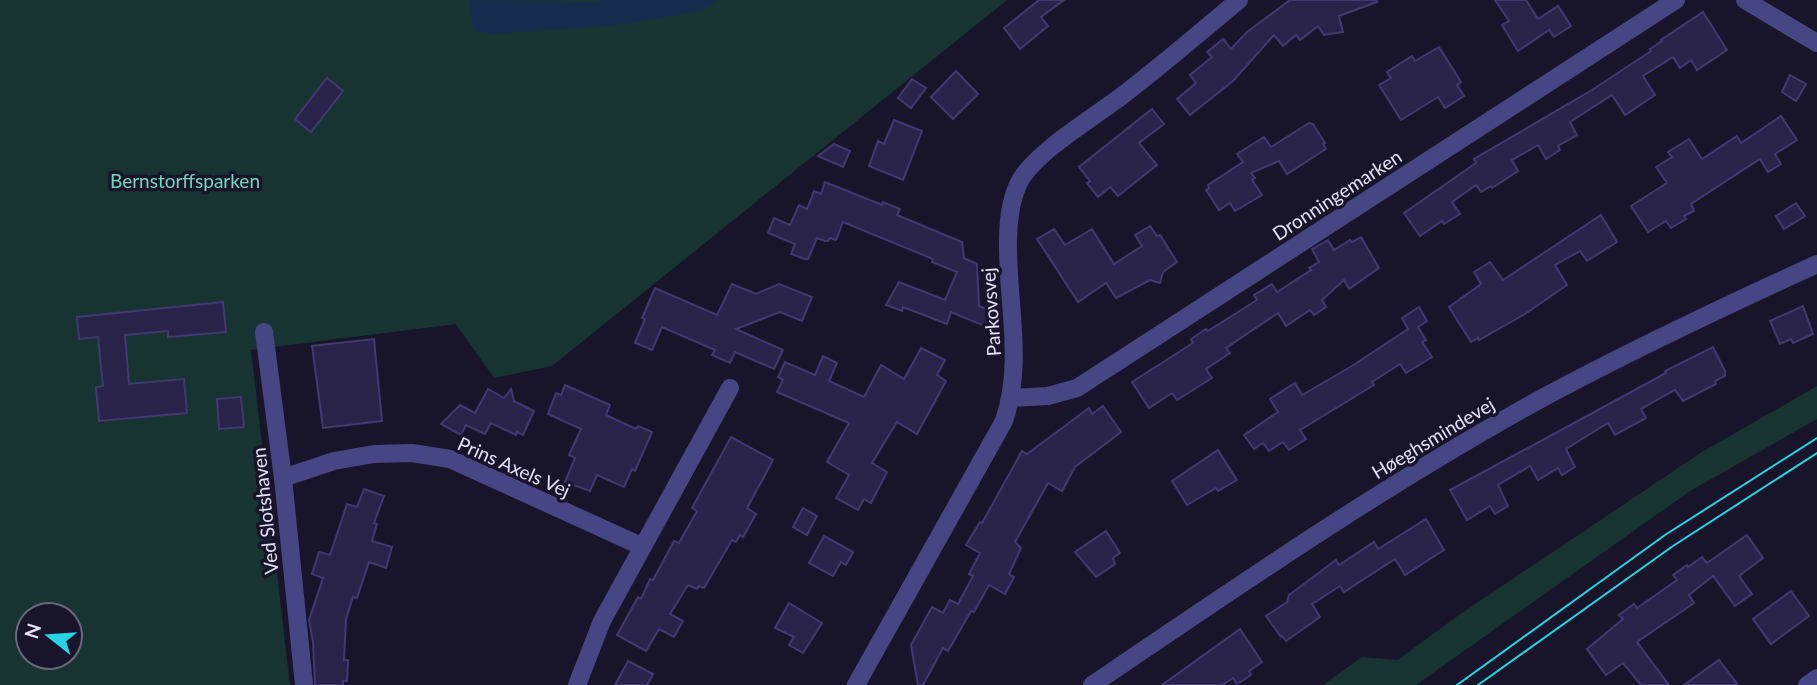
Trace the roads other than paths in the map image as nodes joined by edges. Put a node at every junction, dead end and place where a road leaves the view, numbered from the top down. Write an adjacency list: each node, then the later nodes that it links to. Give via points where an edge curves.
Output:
1 (1238, 0): 8 (street, Parkovsvej, via 1030,167 1020,181 1007,241 1016,361)
2 (1676, 0): 8 (street, Dronningemarken, via 1077,388)
3 (1745, 0): 4 (street)
4 (1817, 43)
5 (1817, 264): 15 (street, Høeghsmindevej, via 1692,321 1488,430 1315,534)
6 (264, 332): 9 (street, Ved Slotshaven)
7 (730, 388): 10 (street)
8 (1012, 398): 14 (street, Parkovsvej, via 1004,421)
9 (283, 478): 10 (street, Prins Axels Vej, via 374,454 450,459); 12 (street, Ved Slotshaven)
10 (641, 546): 13 (street, via 601,621)
11 (1817, 678): 16 (street)
12 (304, 685)
13 (577, 685)
14 (856, 685)
15 (1092, 685)
16 (1807, 685)

